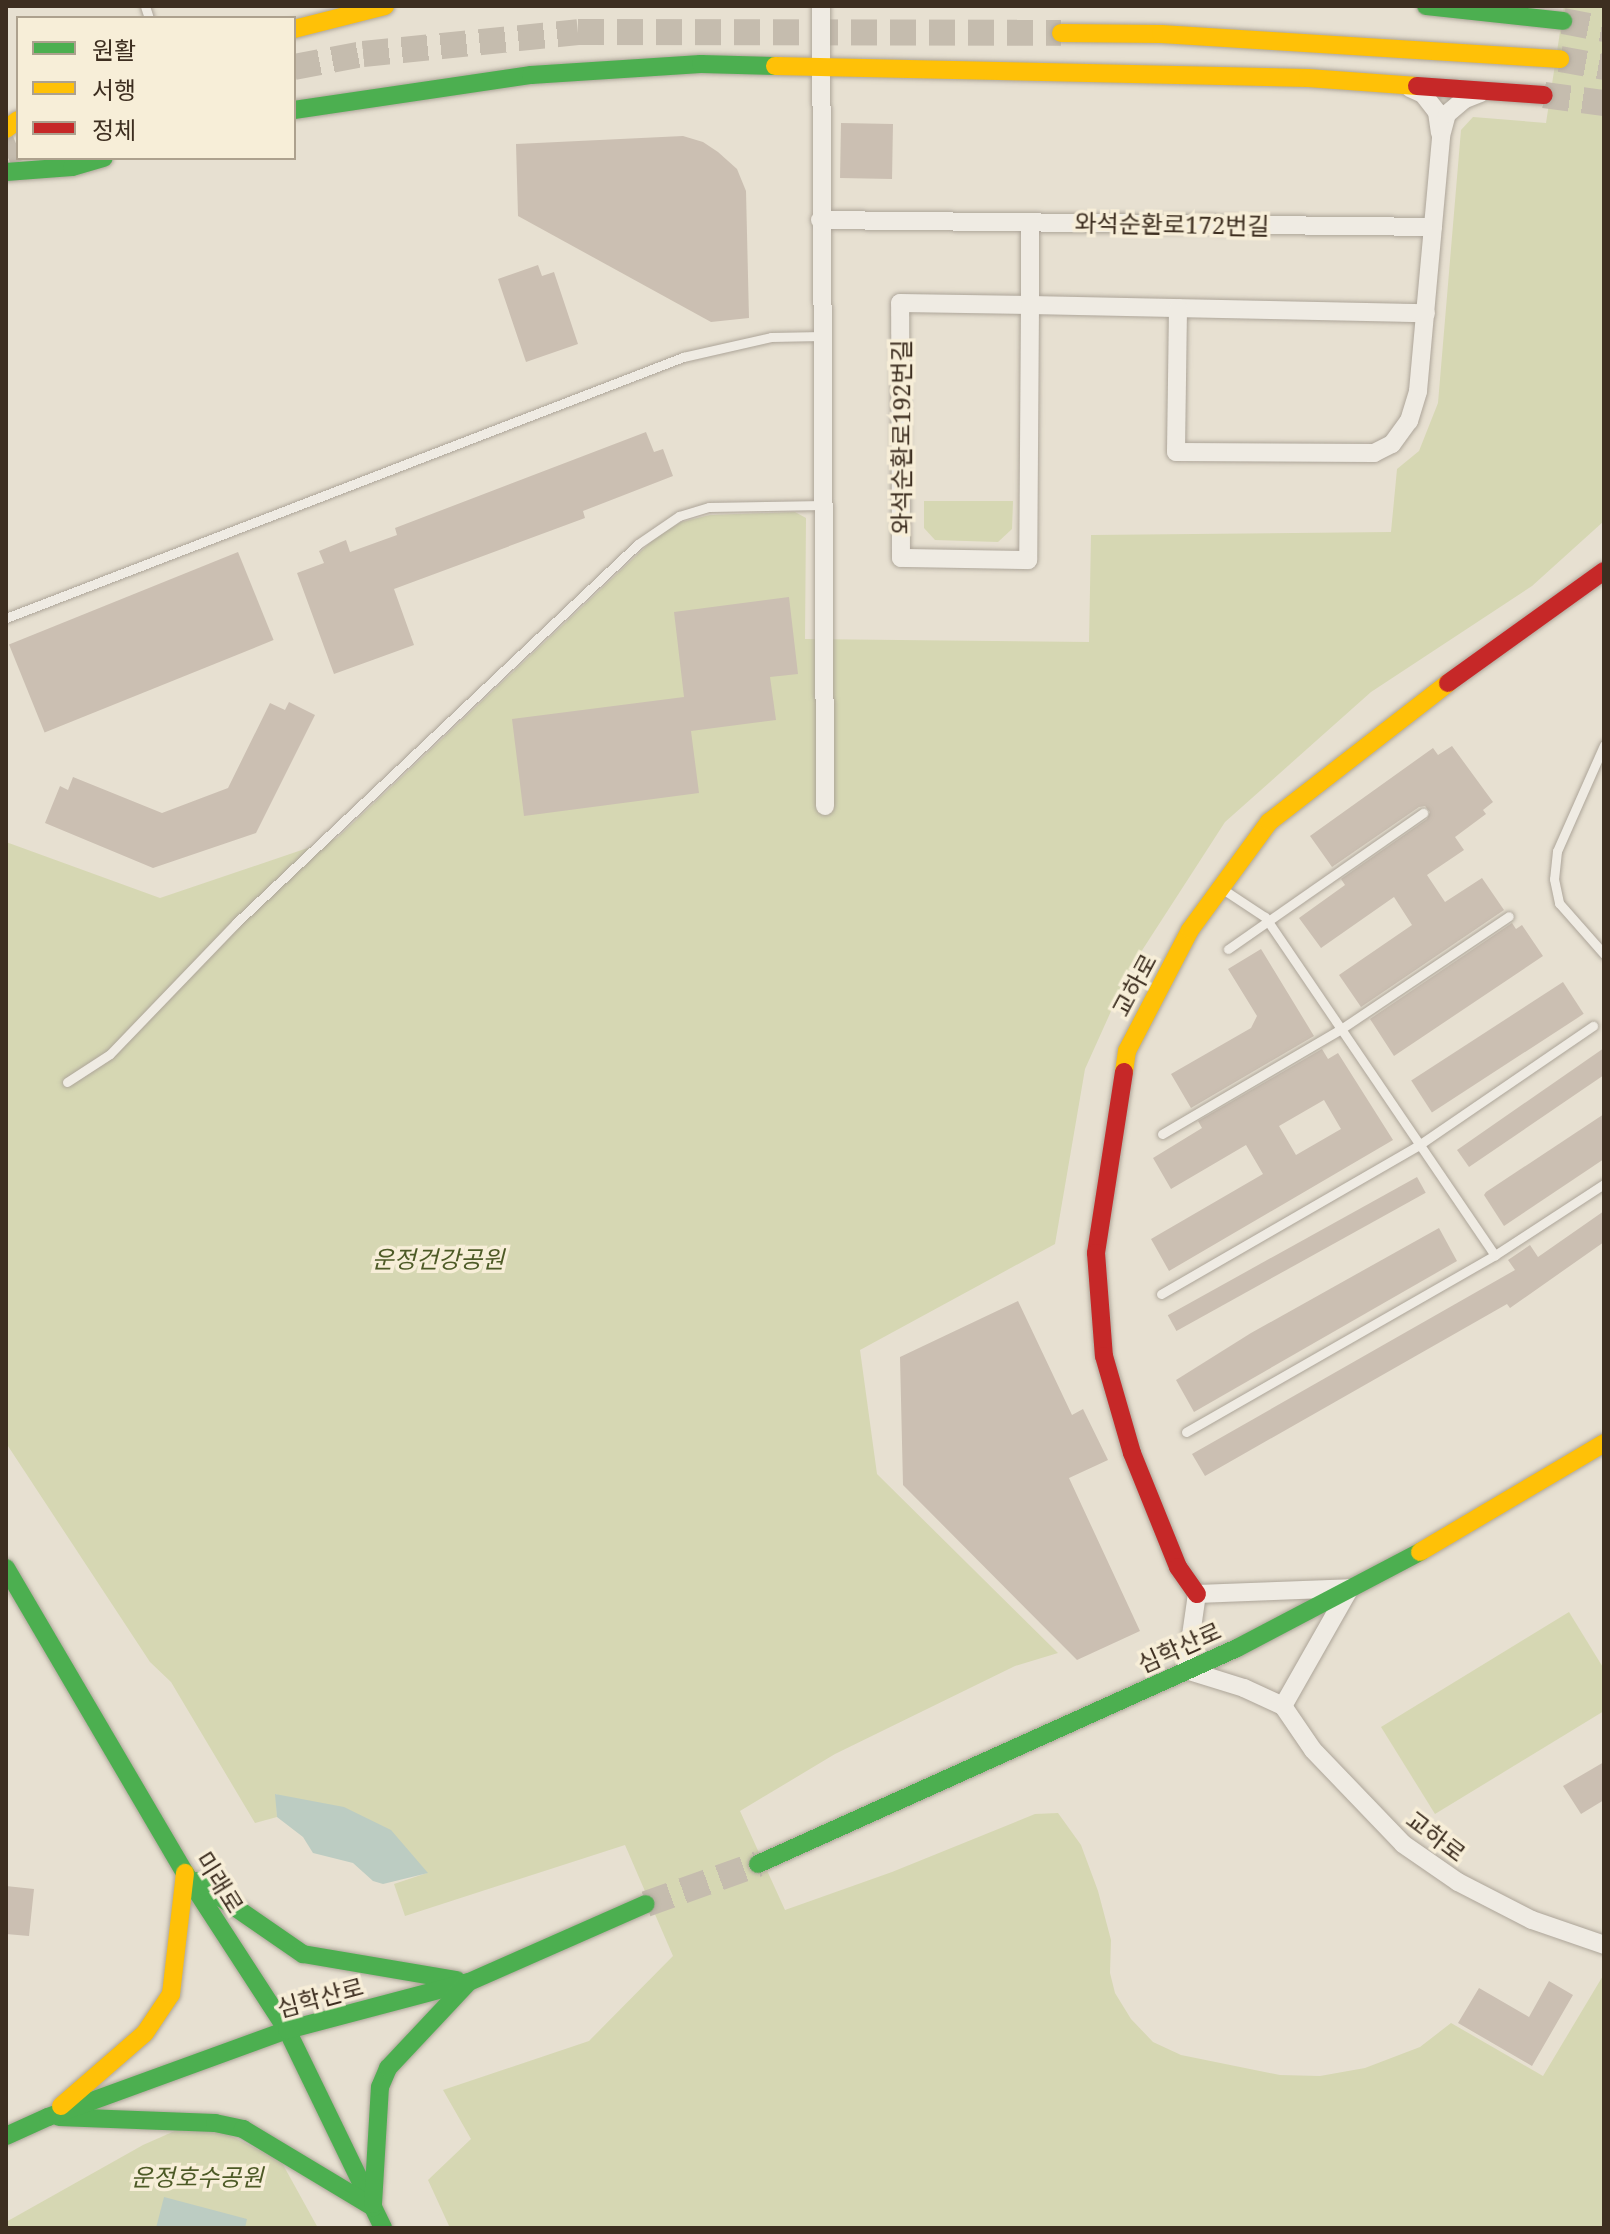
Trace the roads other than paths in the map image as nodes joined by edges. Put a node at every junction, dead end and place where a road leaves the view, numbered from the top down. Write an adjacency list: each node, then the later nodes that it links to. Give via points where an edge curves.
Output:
1 (385, 6): 5 (street)
2 (821, 6): 8 (street)
3 (1426, 6): 4 (street)
4 (1563, 21)
5 (296, 28)
6 (1061, 33): 7 (street, via 1161,34)
7 (1560, 59)
8 (819, 69): 9 (street); 12 (street, via 701,64 546,74); 16 (street)
9 (1401, 83): 10 (street); 13 (street, via 1423,94 1437,112)
10 (1490, 90): 11 (street); 13 (street, via 1465,99 1447,114)
11 (1544, 95)
12 (296, 110)
13 (1441, 136): 18 (street)
14 (97, 160): 15 (street)
15 (6, 172)
16 (820, 220): 17 (street, 와석순환로172번길); 22 (street)
17 (1030, 222): 18 (street, 와석순환로172번길); 19 (street, 와석순환로192번길)
18 (1433, 227): 21 (street)
19 (1030, 305): 19 (street, 와석순환로192번길, via 900,303 901,558 1028,560); 20 (street, 와석순환로192번길)
20 (1178, 308): 21 (street, 와석순환로192번길); 21 (street, via 1176,452 1374,453 1392,444 1409,421 1418,391)
21 (1426, 313)
22 (822, 336): 23 (street); 25 (lane, via 771,337 683,357)
23 (823, 505): 27 (street); 36 (lane, via 709,507 679,516 638,544 236,923 110,1054)
24 (1604, 571): 29 (street, 교하로, via 1391,724 1269,822)
25 (6, 618)
26 (1604, 745): 33 (lane, via 1557,851 1554,879 1559,903)
27 (825, 806)
28 (1423, 813): 31 (lane)
29 (1221, 888): 31 (lane); 46 (street, 교하로, via 1190,930 1127,1051 1096,1253 1104,1356 1132,1453 1178,1567)
30 (1509, 916): 35 (lane)
31 (1270, 924): 32 (lane); 35 (lane)
32 (1228, 949)
33 (1604, 954)
34 (1593, 1026): 38 (lane)
35 (1341, 1029): 37 (lane); 38 (lane)
36 (67, 1082)
37 (1162, 1134)
38 (1419, 1145): 40 (lane); 41 (lane)
39 (1604, 1184): 40 (lane)
40 (1495, 1255): 42 (lane)
41 (1161, 1294)
42 (1186, 1432)
43 (1604, 1443): 45 (street, 심학산로)
44 (6, 1568): 50 (street, 미래로)
45 (1350, 1588): 46 (street); 47 (street, 심학산로); 48 (street)
46 (1197, 1594): 47 (street)
47 (1186, 1670): 48 (street); 49 (street, 심학산로)
48 (1283, 1706): 52 (street, 교하로, via 1313,1750 1403,1844 1458,1882 1532,1920)
49 (758, 1864)
50 (185, 1873): 53 (street, via 303,1954); 54 (street, 미래로); 55 (street, via 171,1994 145,2033)
51 (646, 1904): 53 (street, 심학산로)
52 (1604, 1945)
53 (469, 1982): 54 (street, 심학산로); 57 (street, via 388,2068 380,2087)
54 (287, 2030): 55 (street, 심학산로); 57 (street, 미래로)
55 (48, 2117): 56 (street, 심학산로); 57 (street, via 215,2123 243,2129)
56 (6, 2136)
57 (373, 2207): 58 (street, 미래로)
58 (383, 2228)

